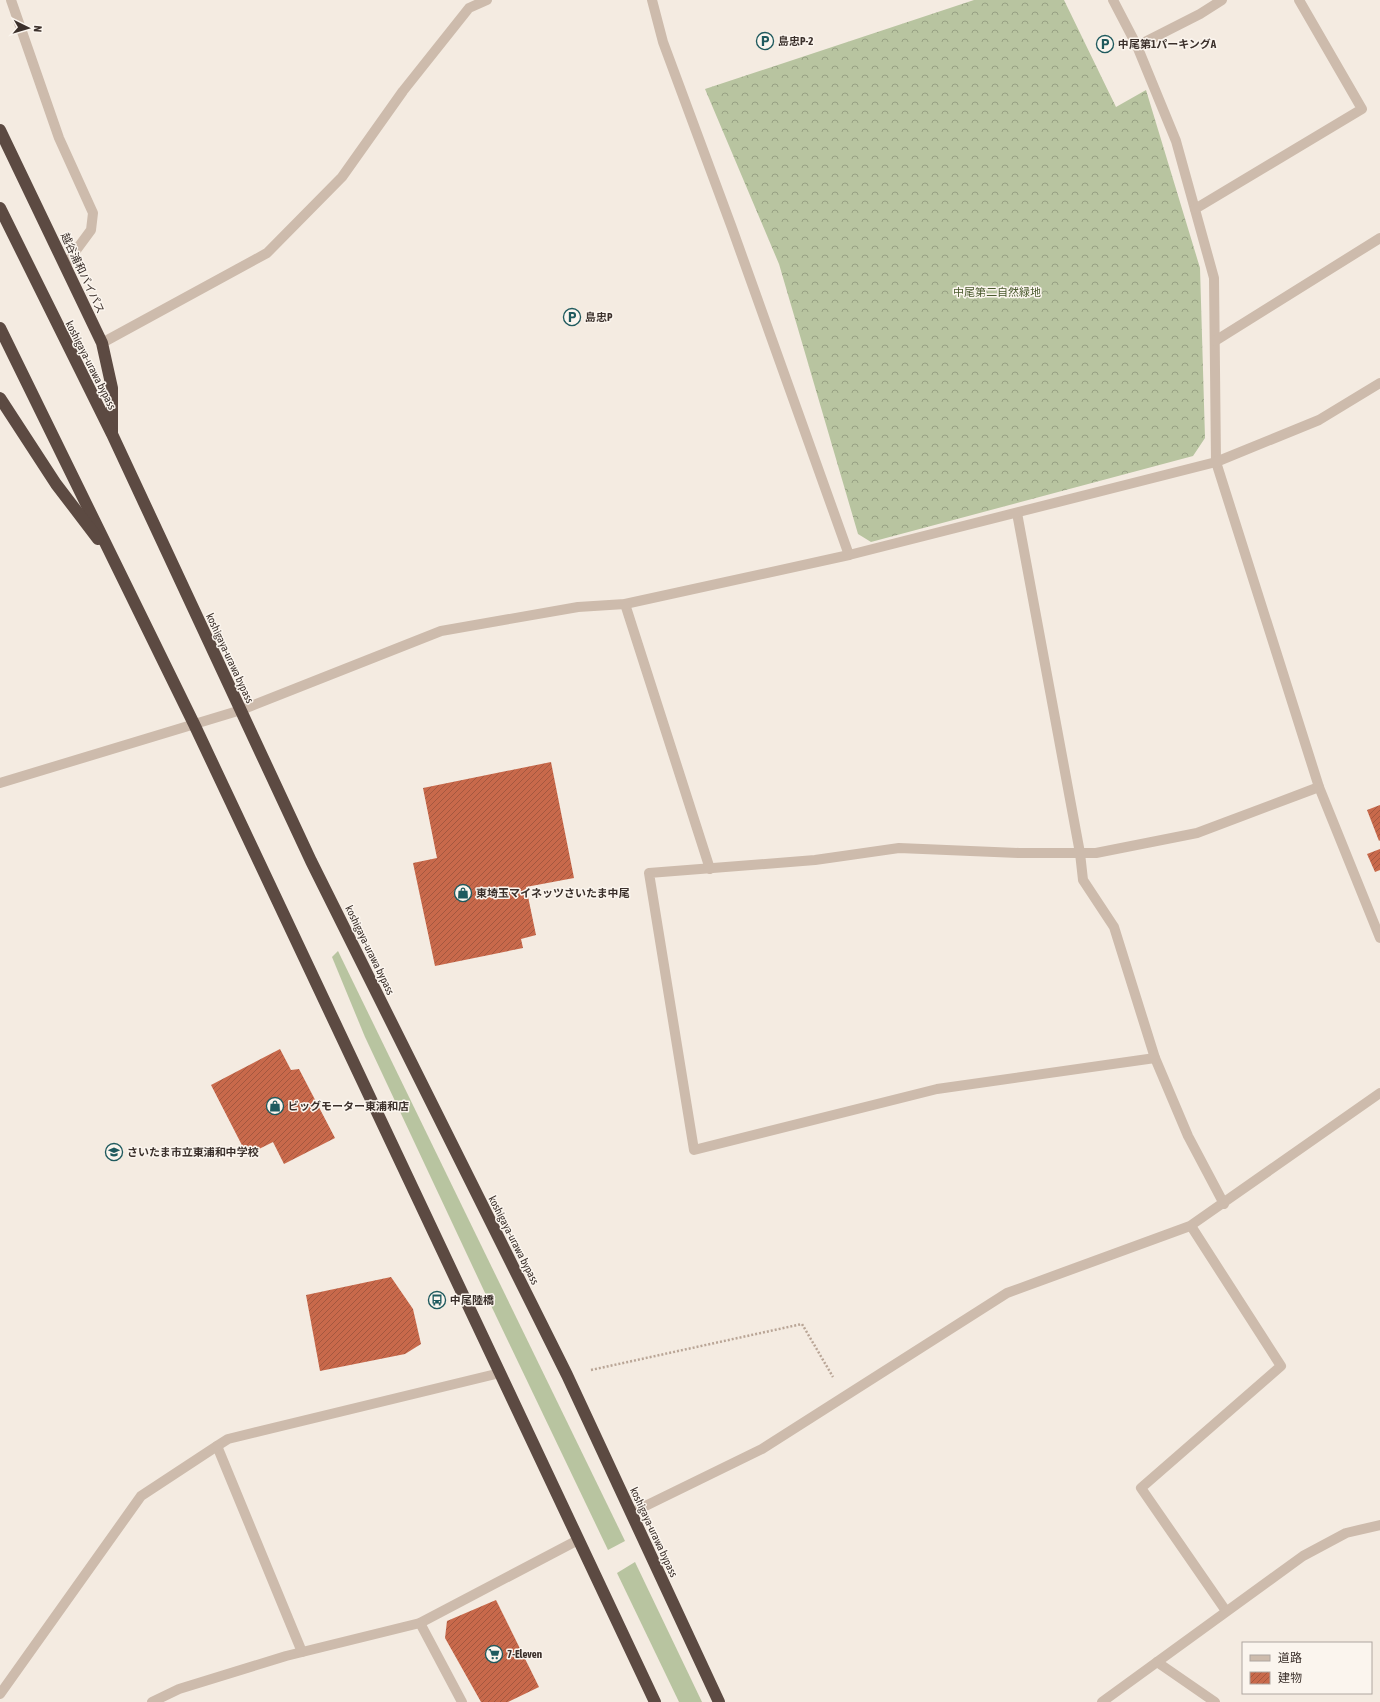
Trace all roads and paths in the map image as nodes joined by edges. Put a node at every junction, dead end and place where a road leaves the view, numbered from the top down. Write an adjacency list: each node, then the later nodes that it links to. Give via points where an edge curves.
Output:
1 (11, 0): 12 (street, via 59,138 93,213 91,230)
2 (487, 0): 15 (street, via 469,8 403,91 342,177 267,253)
3 (652, 0): 21 (street, via 663,42)
4 (1113, 0): 7 (street)
5 (1222, 0): 7 (street)
6 (1298, 0): 10 (street, via 1362,109)
7 (1137, 46): 10 (street, via 1176,141)
8 (0, 130): 12 (highway, 越谷浦和バイパス)
9 (0, 208): 18 (highway, koshigaya-urawa bypass)
10 (1195, 209): 14 (street, via 1214,278)
11 (1380, 238): 14 (street)
12 (66, 264): 15 (highway, 越谷浦和バイパス)
13 (0, 328): 22 (highway)
14 (1215, 341): 19 (street)
15 (102, 343): 18 (highway, 越谷浦和バイパス, via 112,388)
16 (1380, 383): 19 (street, via 1319,420)
17 (0, 398): 22 (highway, via 56,484)
18 (112, 434): 24 (highway, koshigaya-urawa bypass)
19 (1216, 462): 20 (street); 27 (street)
20 (1017, 513): 21 (street); 28 (street)
21 (849, 556): 23 (street)
22 (115, 561): 25 (highway)
23 (625, 604): 24 (street, via 578,607 441,631); 29 (street)
24 (241, 710): 25 (street); 36 (highway, koshigaya-urawa bypass, via 311,861)
25 (194, 724): 26 (street); 35 (highway)
26 (0, 783)
27 (1319, 787): 28 (street, via 1198,833 1096,853); 30 (street)
28 (1080, 853): 29 (street, via 899,848 814,860); 31 (street, via 1083,880 1114,927)
29 (710, 868): 31 (street, via 649,873 694,1150 937,1089)
30 (1380, 938)
31 (1155, 1058): 33 (street, via 1188,1136)
32 (1380, 1093): 33 (street)
33 (1224, 1204): 34 (street)
34 (1191, 1226): 37 (street, via 1007,1293); 42 (street, via 1281,1366 1141,1488)
35 (500, 1373): 38 (street, via 228,1439); 41 (highway)
36 (567, 1375): 37 (path, via 802,1324); 39 (highway, koshigaya-urawa bypass)
37 (846, 1397): 39 (street, via 762,1449)
38 (217, 1446): 44 (street); 46 (street, via 141,1496)
39 (631, 1514): 50 (highway, koshigaya-urawa bypass)
40 (1380, 1525): 42 (street, via 1346,1533 1303,1556)
41 (578, 1540): 43 (street); 49 (highway)
42 (1226, 1611): 45 (street)
43 (420, 1623): 44 (street); 48 (street)
44 (302, 1652): 47 (street, via 179,1689)
45 (1157, 1662): 51 (street); 52 (street)
46 (0, 1694)
47 (152, 1702)
48 (462, 1702)
49 (655, 1702)
50 (719, 1702)
51 (1102, 1702)
52 (1215, 1702)

